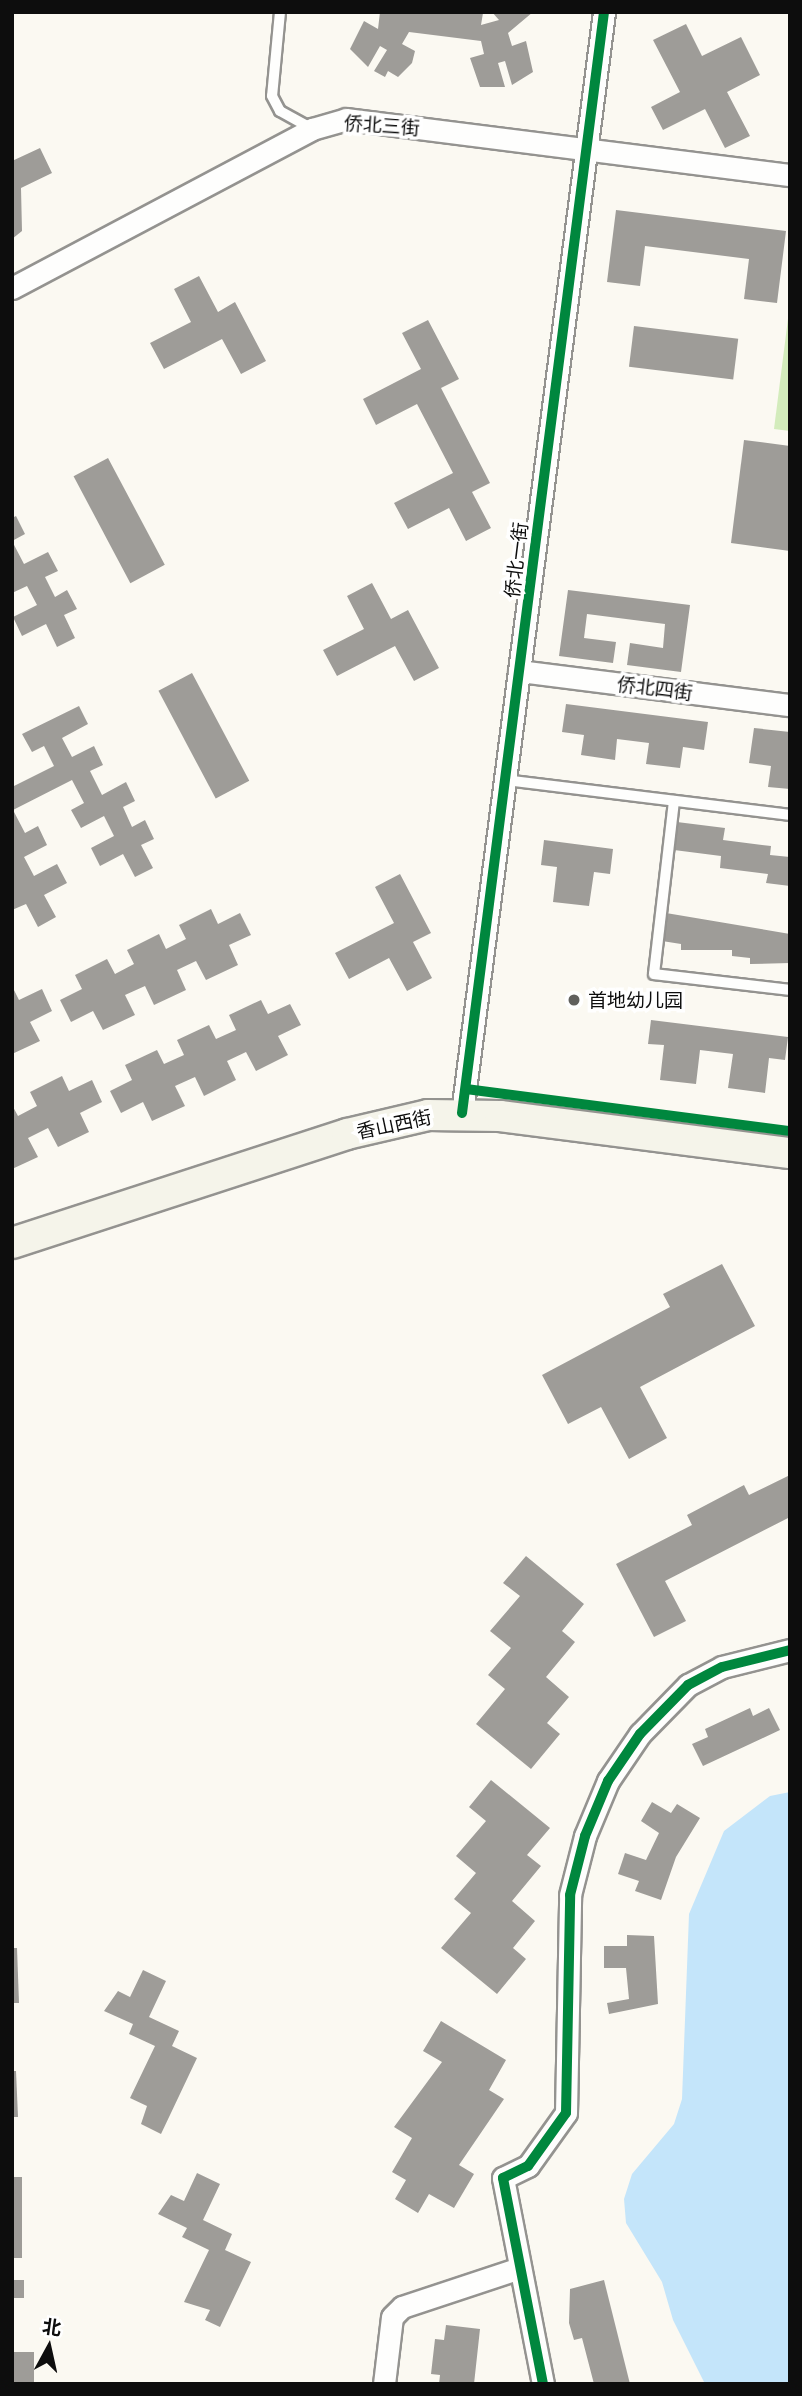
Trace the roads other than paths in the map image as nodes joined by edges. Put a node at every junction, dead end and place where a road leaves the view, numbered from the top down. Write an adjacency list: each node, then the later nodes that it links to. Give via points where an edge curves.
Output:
1 (280, 12): 3 (lane, via 272,96 280,111)
2 (604, 12): 4 (street, 侨北一街)
3 (312, 129): 4 (street, 侨北三街, via 363,120); 6 (street, 侨北三街)
4 (586, 149): 5 (street, 侨北三街); 7 (street, 侨北一街)
5 (790, 176)
6 (12, 288)
7 (519, 671): 8 (street, 侨北四街); 9 (street, 侨北一街)
8 (790, 705)
9 (505, 780): 10 (lane); 13 (street, 侨北一街)
10 (674, 801): 11 (lane); 12 (lane, via 654,974)
11 (790, 815)
12 (790, 989)
13 (462, 1113): 14 (street, 香山西街); 15 (street, 香山西街, via 383,1123)
14 (790, 1153)
15 (12, 1243)
16 (790, 1650): 17 (street, via 722,1667 688,1685 640,1734 608,1781 570,1895 566,2113 528,2166 503,2178)
17 (520, 2268): 18 (street, via 402,2307 392,2317); 19 (street)
18 (384, 2384)
19 (542, 2384)

